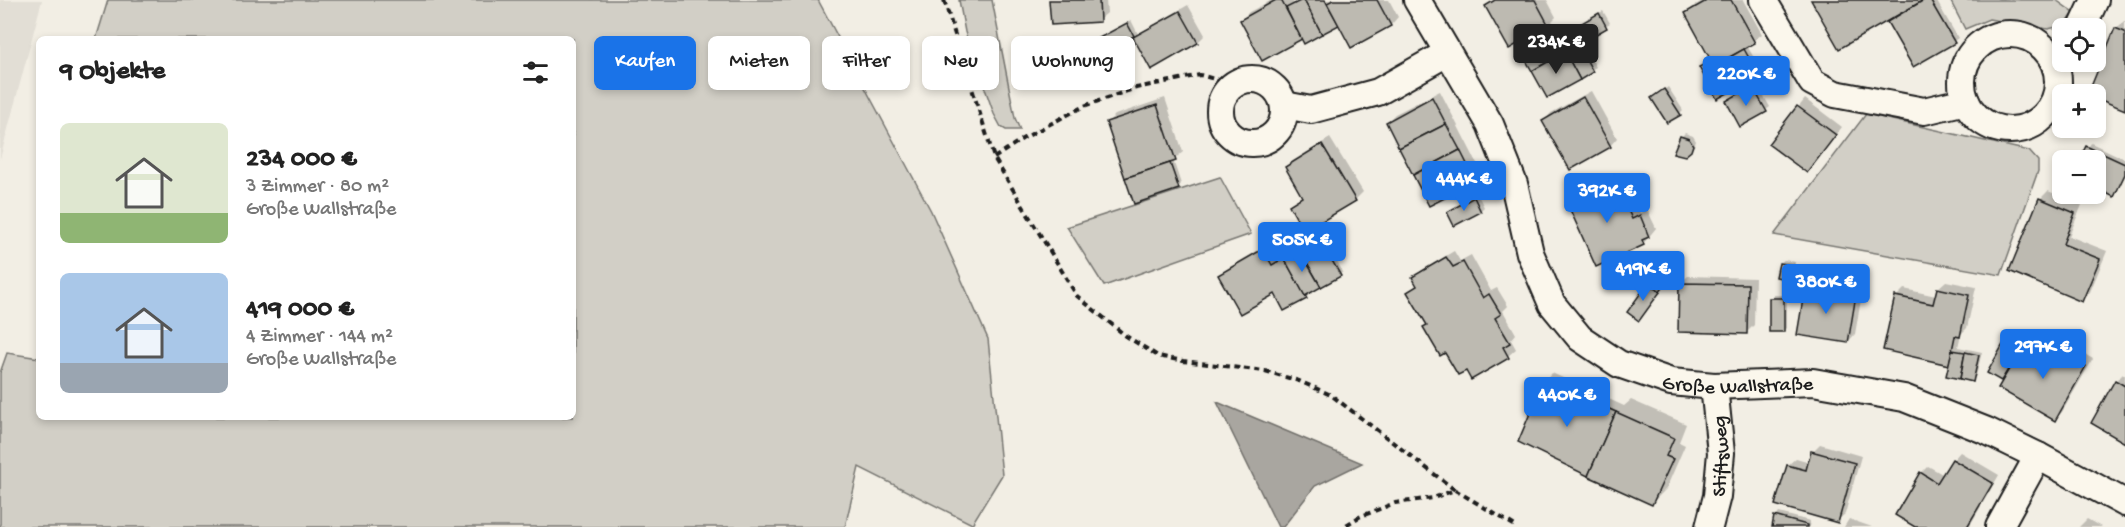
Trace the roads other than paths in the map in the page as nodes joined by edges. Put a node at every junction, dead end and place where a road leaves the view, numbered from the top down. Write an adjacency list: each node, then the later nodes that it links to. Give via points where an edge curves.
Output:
1 (1417, 0): 6 (street, Große Wallstraße)
2 (1762, 0): 8 (street, via 1812,82 1835,94 1924,111)
3 (2095, 0): 4 (street)
4 (2087, 18)
5 (2052, 49): 8 (street, via 2022,34 2003,33 1986,39 1973,50 1964,66 1962,84)
6 (1447, 53): 9 (street, via 1378,92 1311,110); 10 (street, Große Wallstraße, via 1490,124 1514,184 1530,253 1552,304 1580,338 1619,364 1671,382)
7 (2057, 72): 8 (street, via 2057,93 2052,105 2034,124 2021,129 1995,128 1983,122)
8 (1966, 101)
9 (1284, 105): 9 (street, via 1281,126 1255,143 1234,139 1226,132 1219,112 1226,92 1243,79 1273,86)
10 (1714, 386): 11 (street, Große Wallstraße, via 1814,382 1904,398); 13 (street, Stiftsweg, via 1721,453)
11 (2038, 456): 12 (street, Große Wallstraße); 14 (street)
12 (2125, 503)
13 (1709, 527)
14 (1999, 527)

